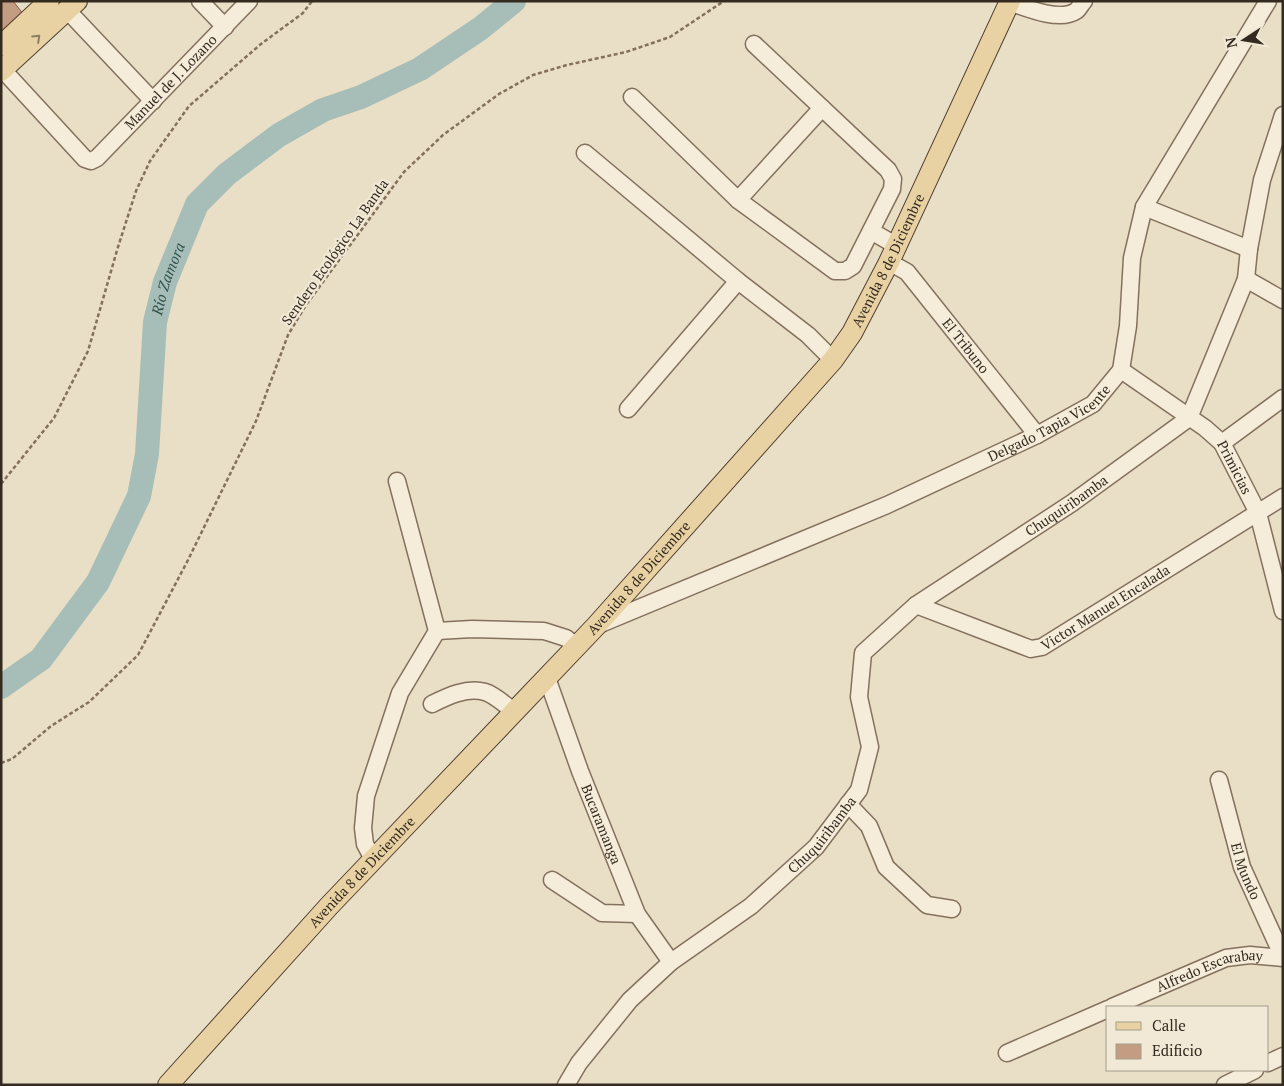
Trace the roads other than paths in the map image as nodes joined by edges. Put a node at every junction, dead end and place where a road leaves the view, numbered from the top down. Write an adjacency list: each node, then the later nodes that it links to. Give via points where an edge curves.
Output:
1 (49, 1): 11 (main road)
2 (200, 1): 9 (street)
3 (249, 1): 9 (street, Manuel de J. Lozano)
4 (1084, 1): 8 (street, via 1076,11 1058,15)
5 (1268, 1): 19 (street, Delgado Tapia Vicente)
6 (1009, 2): 8 (street); 22 (main road, Avenida 8 de Diciembre)
7 (72, 6): 12 (main road, one-way to 7); 14 (street)
8 (1042, 7)
9 (225, 26): 14 (street, Manuel de J. Lozano)
10 (754, 44): 15 (street)
11 (1, 46)
12 (2, 70): 14 (street, Manuel de J. Lozano, via 85,159 91,161)
13 (632, 97): 18 (street)
14 (153, 101)
15 (822, 108): 18 (street); 20 (street, via 888,170 893,179 892,189)
16 (1281, 124): 21 (street, via 1262,180)
17 (586, 153): 24 (street)
18 (738, 200): 20 (street, via 835,271 853,266)
19 (1144, 206): 21 (street); 27 (street, Delgado Tapia Vicente, via 1132,258 1128,326)
20 (871, 231): 22 (street, El Tribuno)
21 (1249, 250): 23 (street)
22 (893, 254): 26 (main road, Avenida 8 de Diciembre, via 852,333); 31 (street, El Tribuno)
23 (1246, 279): 25 (street); 30 (street)
24 (738, 281): 26 (street, via 808,335); 29 (street)
25 (1283, 300)
26 (833, 360): 38 (main road, Avenida 8 de Diciembre)
27 (1121, 370): 30 (street, Primicias); 31 (street, Delgado Tapia Vicente, via 1093,404)
28 (1283, 398): 32 (street)
29 (628, 409)
30 (1189, 418): 32 (street, Primicias); 37 (street, Chuquiribamba, via 1072,503)
31 (1037, 435): 38 (street, Delgado Tapia Vicente, via 887,505)
32 (1222, 443): 35 (street, Primicias)
33 (397, 481): 39 (street)
34 (1283, 497): 35 (street, Victor Manuel Encalada)
35 (1258, 514): 36 (street, Primicias); 37 (street, Victor Manuel Encalada, via 1042,647 1031,649)
36 (1282, 602)
37 (916, 605): 45 (street, Chuquiribamba, via 863,653 859,697 870,747 859,790)
38 (596, 626): 40 (main road, Avenida 8 de Diciembre)
39 (437, 631): 40 (street, via 544,631 566,638); 46 (street, via 400,693 366,796 363,828 365,844)
40 (576, 646): 41 (main road, Avenida 8 de Diciembre)
41 (547, 678): 43 (main road, Avenida 8 de Diciembre); 49 (street, Bucaramanga)
42 (432, 704): 43 (street, via 465,691 485,692)
43 (514, 712): 46 (main road, Avenida 8 de Diciembre)
44 (1218, 780): 50 (street, El Mundo, via 1242,867)
45 (848, 804): 48 (street, via 869,826 886,867 927,905); 51 (street, Chuquiribamba, via 816,846 751,906)
46 (373, 859): 58 (main road, Avenida 8 de Diciembre)
47 (552, 880): 49 (street, via 602,913)
48 (952, 909)
49 (636, 914): 51 (street, Bucaramanga)
50 (1283, 957): 52 (street, Alfredo Escarabay, via 1250,955 1226,958)
51 (671, 962): 59 (street, Chuquiribamba, via 630,1000)
52 (1114, 1006)
53 (1106, 1010): 54 (street)
54 (1007, 1053)
55 (1283, 1056): 56 (street)
56 (1269, 1063)
57 (1253, 1071): 60 (street)
58 (168, 1085)
59 (566, 1085)
60 (1224, 1085)

